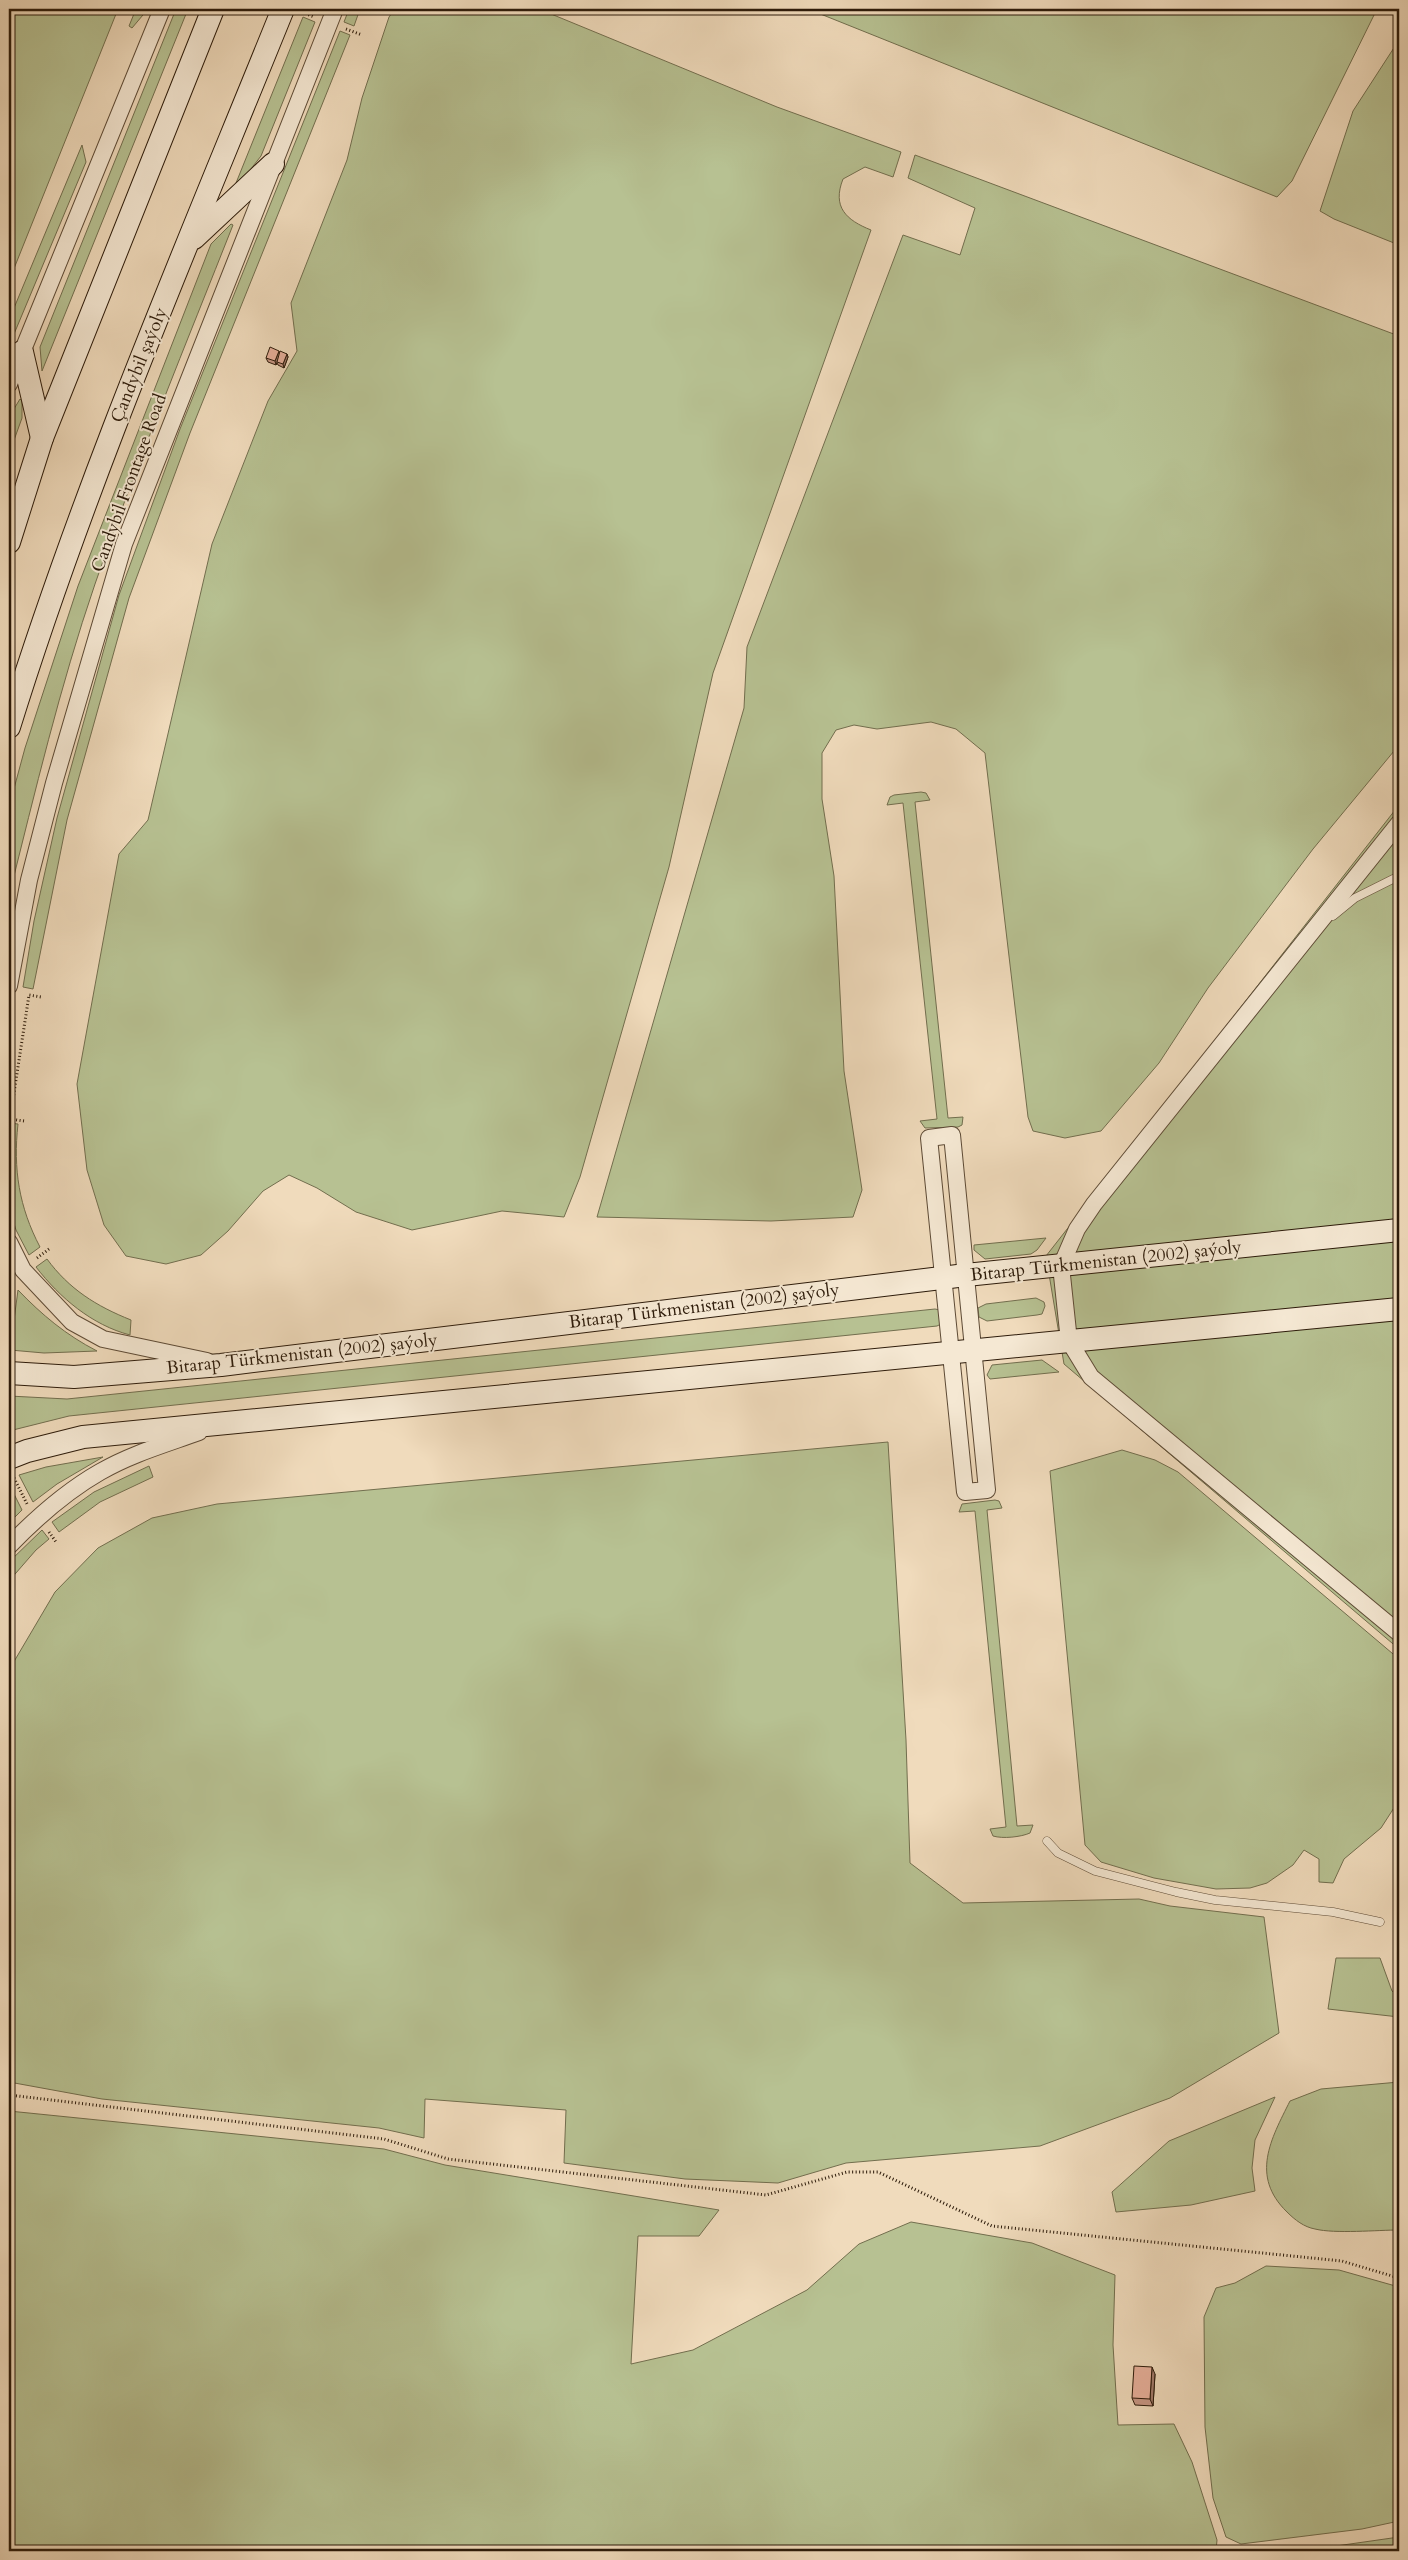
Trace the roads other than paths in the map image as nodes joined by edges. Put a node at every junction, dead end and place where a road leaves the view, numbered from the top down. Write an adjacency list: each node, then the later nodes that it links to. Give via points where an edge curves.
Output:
1 (162, 9): 7 (street)
2 (213, 9): 9 (street)
3 (283, 9): 6 (street, Çandybil şaýoly)
4 (335, 9): 5 (street, Candybil Frontage Road)
5 (273, 164): 6 (street); 15 (street, Candybil Frontage Road, via 124,544 28,880)
6 (188, 244): 11 (street, Çandybil şaýoly, via 102,455 38,633)
7 (22, 352): 8 (street); 9 (street)
8 (9, 384)
9 (42, 438): 10 (street)
10 (9, 542)
11 (9, 727)
12 (1399, 823): 14 (street)
13 (1399, 876): 14 (lane, via 1356,898)
14 (1313, 931): 18 (street, via 1094,1204 1076,1228)
15 (9, 986)
16 (1399, 1230): 18 (street, Bitarap Türkmenistan (2002) şaýoly)
17 (9, 1242): 25 (street, via 23,1270 72,1322 103,1339)
18 (1060, 1266): 19 (street, Bitarap Türkmenistan (2002) şaýoly); 22 (street)
19 (966, 1275): 20 (street, Bitarap Türkmenistan (2002) şaýoly); 20 (street, via 952,1135 929,1138); 23 (street)
20 (943, 1278): 24 (street); 25 (street, Bitarap Türkmenistan (2002) şaýoly)
21 (1399, 1309): 22 (street)
22 (1069, 1341): 23 (street); 30 (street, via 1091,1377)
23 (974, 1352): 24 (street); 24 (street, via 987,1490 965,1492)
24 (951, 1353): 27 (street)
25 (222, 1364): 26 (street, Bitarap Türkmenistan (2002) şaýoly, via 74,1377)
26 (9, 1373)
27 (226, 1422): 28 (street, via 84,1437 26,1451); 29 (street, via 134,1455 101,1471 44,1511)
28 (11, 1467)
29 (9, 1546)
30 (1399, 1632)
31 (1046, 1841): 32 (lane, via 1058,1853 1095,1871 1176,1892 1216,1900 1333,1912)
32 (1380, 1922)

